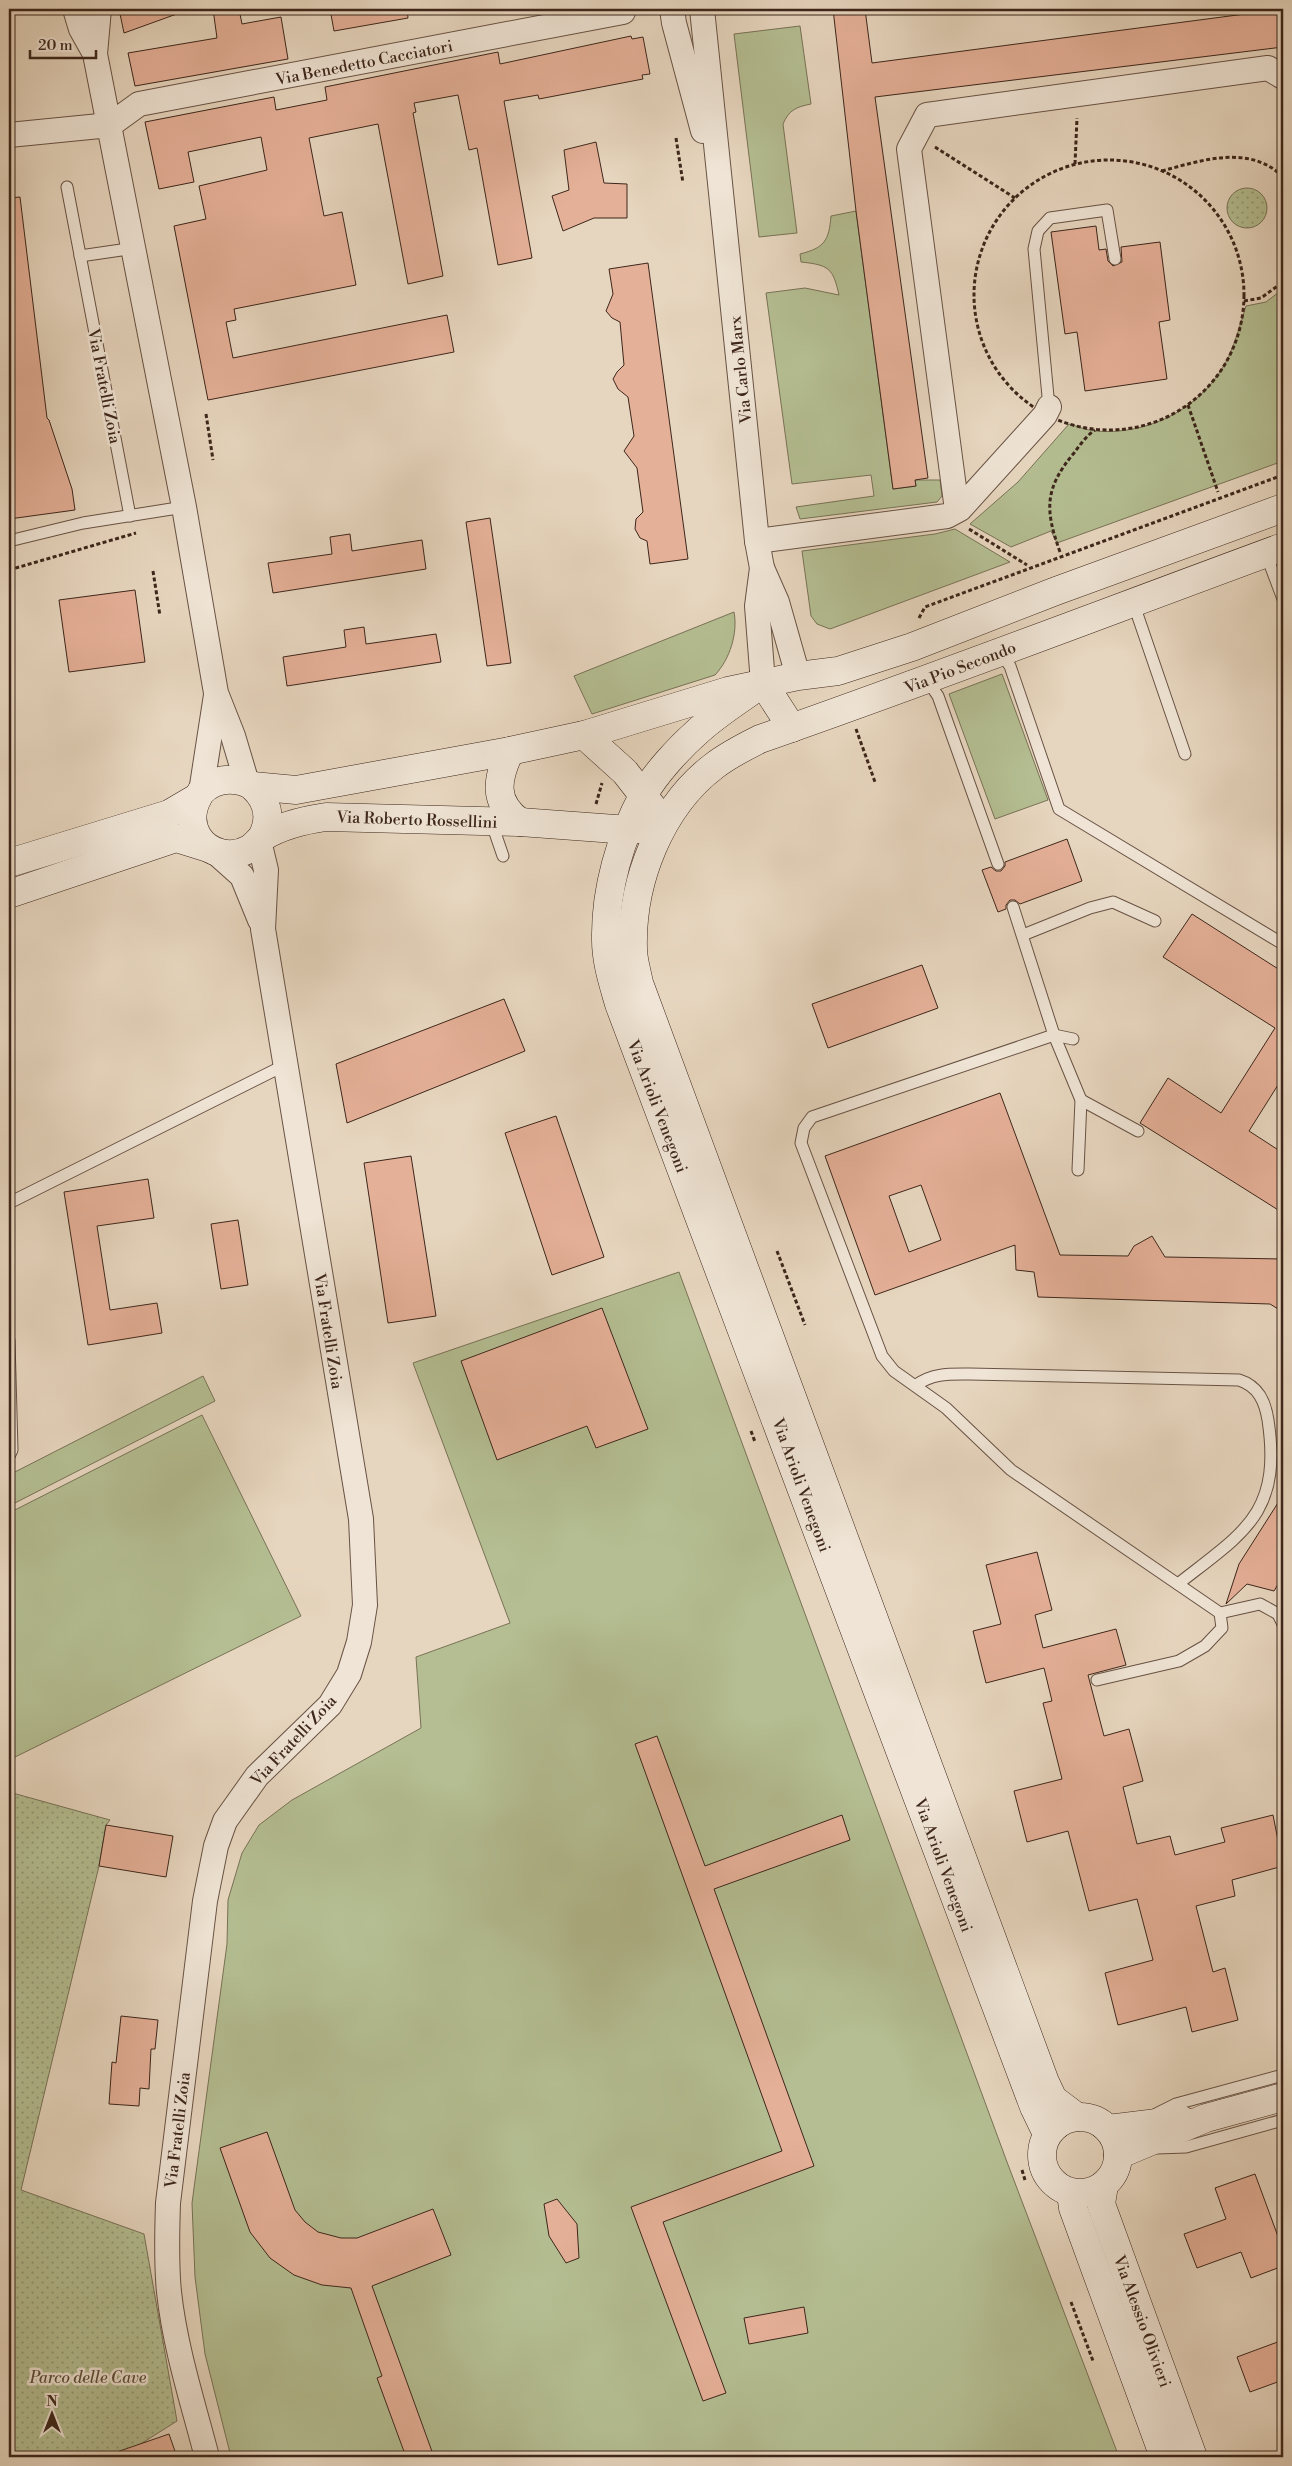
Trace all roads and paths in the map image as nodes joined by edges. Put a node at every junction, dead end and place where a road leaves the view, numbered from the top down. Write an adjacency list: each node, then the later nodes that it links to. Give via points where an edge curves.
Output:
1 (75, 9): 6 (street, Via Fratelli Zoia, via 81,29)
2 (99, 9): 6 (street, Via Fratelli Zoia)
3 (672, 9): 19 (street, Via Carlo Marx)
4 (702, 9): 19 (street, Via Carlo Marx)
5 (624, 12): 9 (street, Via Benedetto Cacciatori, via 139,104)
6 (95, 54): 9 (street, Via Fratelli Zoia)
7 (1283, 77): 8 (street, via 1268,68)
8 (1078, 94): 11 (street, via 928,115); 13 (path)
9 (110, 125): 10 (street); 20 (street, Via Fratelli Zoia)
10 (9, 135)
11 (916, 136): 18 (path); 34 (street, via 909,150)
12 (676, 138): 16 (path)
13 (1075, 164): 14 (path, via 1099,160 1131,162); 18 (path, via 1046,175)
14 (1162, 171): 15 (path, via 1205,160 1252,158 1274,168); 24 (path, via 1200,194 1230,234 1239,257)
15 (1283, 177)
16 (683, 183)
17 (67, 187): 21 (lane, Via Fratelli Zoia)
18 (1015, 198): 26 (path, via 987,236 976,266 973,295 976,324 986,351 1004,380 1027,403)
19 (723, 200): 38 (street, Via Carlo Marx)
20 (135, 248): 21 (lane); 32 (street, Via Fratelli Zoia)
21 (80, 256): 35 (lane, Via Fratelli Zoia)
22 (1114, 259): 26 (lane, via 1107,210 1050,218 1038,231 1034,249)
23 (1283, 282): 24 (path, via 1261,298)
24 (1244, 301): 25 (path, via 1235,345 1221,371)
25 (1188, 405): 28 (path, via 1165,418 1132,428); 31 (path)
26 (1047, 411): 28 (path, via 1068,424); 34 (street)
27 (206, 414): 29 (path)
28 (1098, 430): 40 (path, via 1093,431 1069,459 1050,490 1051,527)
29 (213, 460)
30 (1283, 475): 50 (path, via 925,607 911,634)
31 (1218, 492)
32 (184, 507): 35 (lane); 55 (street, Via Fratelli Zoia)
33 (1283, 508): 41 (main road)
34 (957, 510): 38 (street, via 935,518); 42 (path, via 962,525)
35 (130, 516): 37 (lane, via 83,523)
36 (139, 532): 44 (path)
37 (9, 541)
38 (757, 541): 43 (street, Via Carlo Marx)
39 (1274, 550): 41 (main road, via 1233,542); 47 (lane); 48 (main road, Via Pio Secondo)
40 (1060, 552)
41 (1141, 559): 46 (main road)
42 (1027, 565)
43 (762, 568): 52 (street, Via Carlo Marx, via 777,602); 54 (street, Via Carlo Marx, via 757,606)
44 (9, 570)
45 (153, 571): 49 (path)
46 (1038, 597): 50 (main road); 51 (main road, via 1007,630)
47 (1283, 599)
48 (1133, 602): 51 (main road, Via Pio Secondo); 60 (lane)
49 (160, 616)
50 (912, 647): 52 (main road, via 838,671); 53 (main road)
51 (1000, 652): 53 (main road, Via Pio Secondo); 82 (lane, via 1010,666 1059,808)
52 (798, 676): 54 (main road); 57 (main road, Via Carlo Marx)
53 (928, 680): 57 (main road, Via Pio Secondo); 75 (lane, via 938,696)
54 (763, 683): 57 (main road, Via Carlo Marx); 58 (main road); 65 (main road, via 696,732)
55 (216, 693): 63 (street, Via Fratelli Zoia); 64 (street, Via Fratelli Zoia)
56 (854, 724): 62 (path)
57 (792, 728): 69 (main road, Via Pio Secondo, via 760,739 713,766 678,803)
58 (584, 735): 59 (main road, Via Roberto Rossellini); 65 (main road)
59 (510, 751): 63 (main road, Via Roberto Rossellini, via 296,790); 68 (main road, via 501,769 498,786 502,802 511,816)
60 (1185, 754)
61 (603, 778): 66 (path)
62 (875, 782)
63 (249, 784): 64 (main road, Via Roberto Rossellini, via 233,779 223,780 210,784); 71 (main road, Via Fratelli Zoia, via 263,799 268,812)
64 (199, 794): 72 (main road, Via Fratelli Zoia, via 192,811 193,825 198,838); 76 (main road, Via Roberto Rossellini, via 170,814)
65 (644, 794): 69 (main road); 70 (main road)
66 (593, 813)
67 (491, 821): 68 (main road, Via Roberto Rossellini); 71 (main road, Via Roberto Rossellini, via 326,817 300,821); 73 (lane)
68 (520, 822): 70 (main road, Via Roberto Rossellini)
69 (664, 826): 70 (main road, Via Roberto Rossellini); 101 (main road, Via Arioli Venegoni, via 651,851 637,898 633,951 639,983 1046,2082 1054,2099)
70 (629, 830): 104 (main road, Via Arioli Venegoni, via 616,866 607,910 606,942 619,1004)
71 (261, 839): 72 (main road, Via Roberto Rossellini, via 240,854); 80 (street, Via Fratelli Zoia, via 266,870)
72 (211, 849): 76 (main road, Via Roberto Rossellini, via 176,838); 80 (street, Via Fratelli Zoia, via 242,876)
73 (503, 856)
74 (9, 863): 76 (main road, Via Roberto Rossellini)
75 (998, 864)
76 (50, 865): 77 (main road, Via Roberto Rossellini)
77 (9, 894)
78 (1013, 907): 81 (lane)
79 (1155, 921): 81 (lane, via 1113,902)
80 (263, 929): 85 (street, Via Fratelli Zoia)
81 (1023, 934): 83 (lane)
82 (1283, 944)
83 (1054, 1035): 84 (lane); 86 (lane); 93 (lane, via 812,1117 804,1128 801,1143 882,1356 894,1371)
84 (1073, 1038)
85 (285, 1065): 89 (lane); 112 (street, Via Fratelli Zoia, via 361,1519 364,1605 359,1642 349,1674 330,1705 257,1776 225,1821 204,1901 168,2203 166,2246 176,2332)
86 (1081, 1100): 87 (lane); 88 (lane)
87 (1138, 1131)
88 (1078, 1170)
89 (9, 1203)
90 (777, 1251): 91 (path)
91 (805, 1325)
92 (9, 1340): 94 (lane, via 12,1450)
93 (916, 1385): 95 (lane, via 946,1408 1011,1470); 95 (lane, via 938,1374 1239,1380 1250,1383 1258,1390 1266,1410 1271,1444 1269,1487 1257,1515 1233,1541)
94 (9, 1456)
95 (1178, 1584): 96 (lane)
96 (1220, 1613): 97 (lane, via 1260,1604 1278,1614); 98 (lane, via 1222,1628 1206,1646 1180,1661)
97 (1283, 1624)
98 (1097, 1680)
99 (1283, 2075): 105 (lane, via 1176,2104)
100 (1283, 2097): 102 (main road)
101 (1077, 2117): 104 (main road, via 1064,2120); 105 (main road, via 1094,2120)
102 (1245, 2119): 103 (lane); 105 (main road, via 1206,2118); 105 (lane, via 1186,2147)
103 (1283, 2120)
104 (1046, 2134): 109 (main road, via 1041,2152 1047,2176 1055,2185)
105 (1124, 2140): 108 (main road, via 1117,2167)
106 (1022, 2170): 107 (path)
107 (1025, 2180)
108 (1104, 2185): 109 (main road, via 1082,2194); 114 (main road, Via Alessio Olivieri, via 1101,2204)
109 (1071, 2193): 113 (main road, Via Alessio Olivieri, via 1072,2208)
110 (1071, 2302): 111 (path)
111 (1093, 2362)
112 (206, 2457)
113 (1164, 2457)
114 (1193, 2457)

